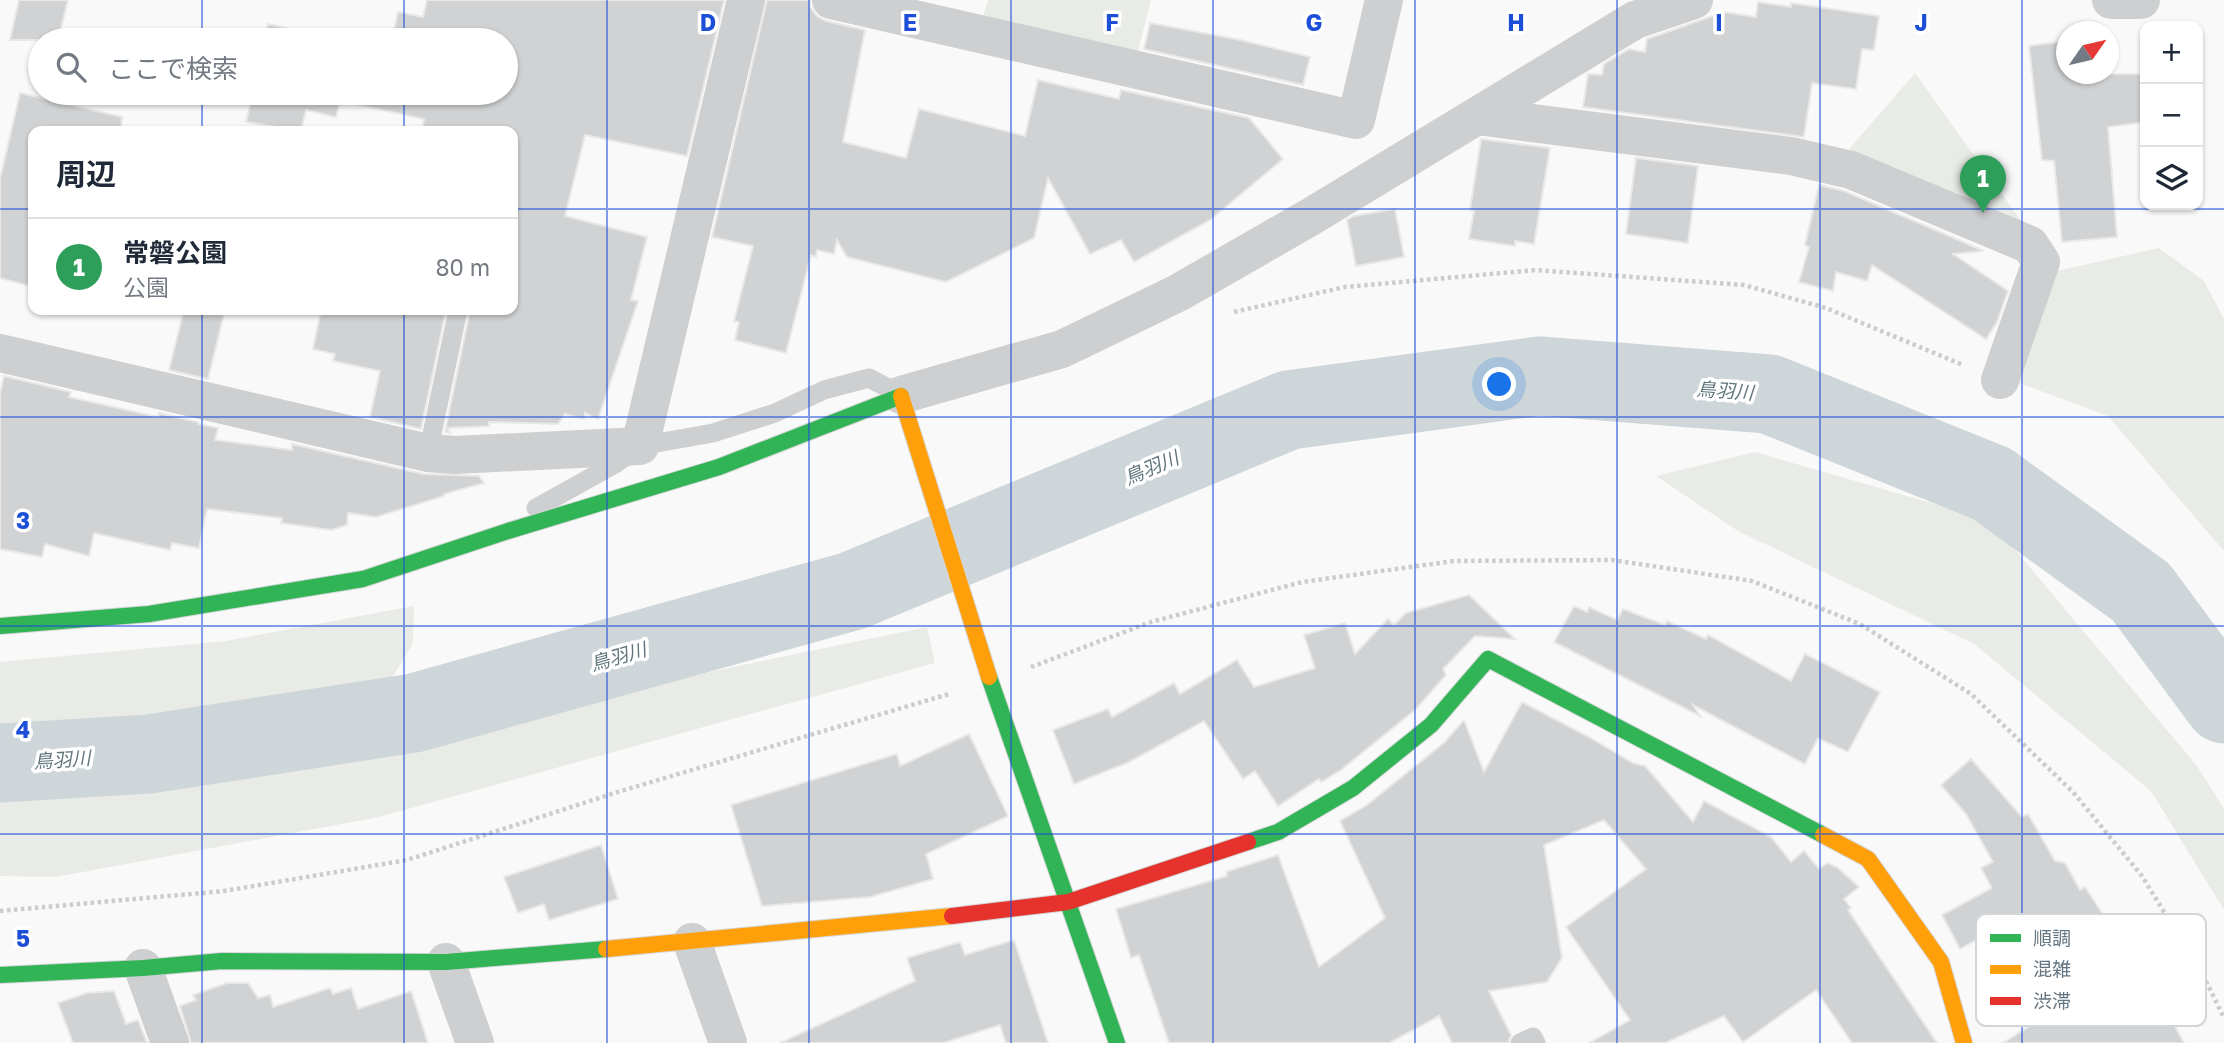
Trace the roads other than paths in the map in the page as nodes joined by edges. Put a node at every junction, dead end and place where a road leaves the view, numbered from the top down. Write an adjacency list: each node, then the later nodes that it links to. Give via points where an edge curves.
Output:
1 (746, 0): 13 (street)
2 (831, 0): 7 (street)
3 (1384, 0): 7 (street, via 1356,120)
4 (1694, 0): 8 (street, via 1635,20)
5 (2111, 0): 6 (street)
6 (2141, 0)
7 (976, 16)
8 (1477, 116): 11 (street, via 1791,156 1850,170 2030,244 2041,262); 12 (street, via 1178,293 1062,349)
9 (457, 315): 14 (lane)
10 (0, 353): 14 (street)
11 (2000, 380)
12 (903, 402): 13 (lane, via 869,378 824,390 775,413 713,433); 15 (street, via 719,467); 17 (street, via 983,661)
13 (640, 446): 14 (street); 15 (lane, via 529,512)
14 (428, 453)
15 (508, 531): 16 (street, via 363,579 149,614)
16 (0, 625)
17 (1068, 901): 18 (street); 25 (street); 28 (street, via 1278,832 1353,788 1431,726 1488,659 1868,859 1941,962)
18 (692, 942): 19 (street); 24 (street)
19 (446, 962): 20 (street, via 222,961); 23 (street)
20 (143, 968): 21 (street); 22 (street)
21 (0, 975)
22 (170, 1043)
23 (475, 1043)
24 (728, 1043)
25 (1117, 1043)
26 (1520, 1043): 27 (lane, via 1533,1037)
27 (1536, 1043)
28 (1964, 1043)

